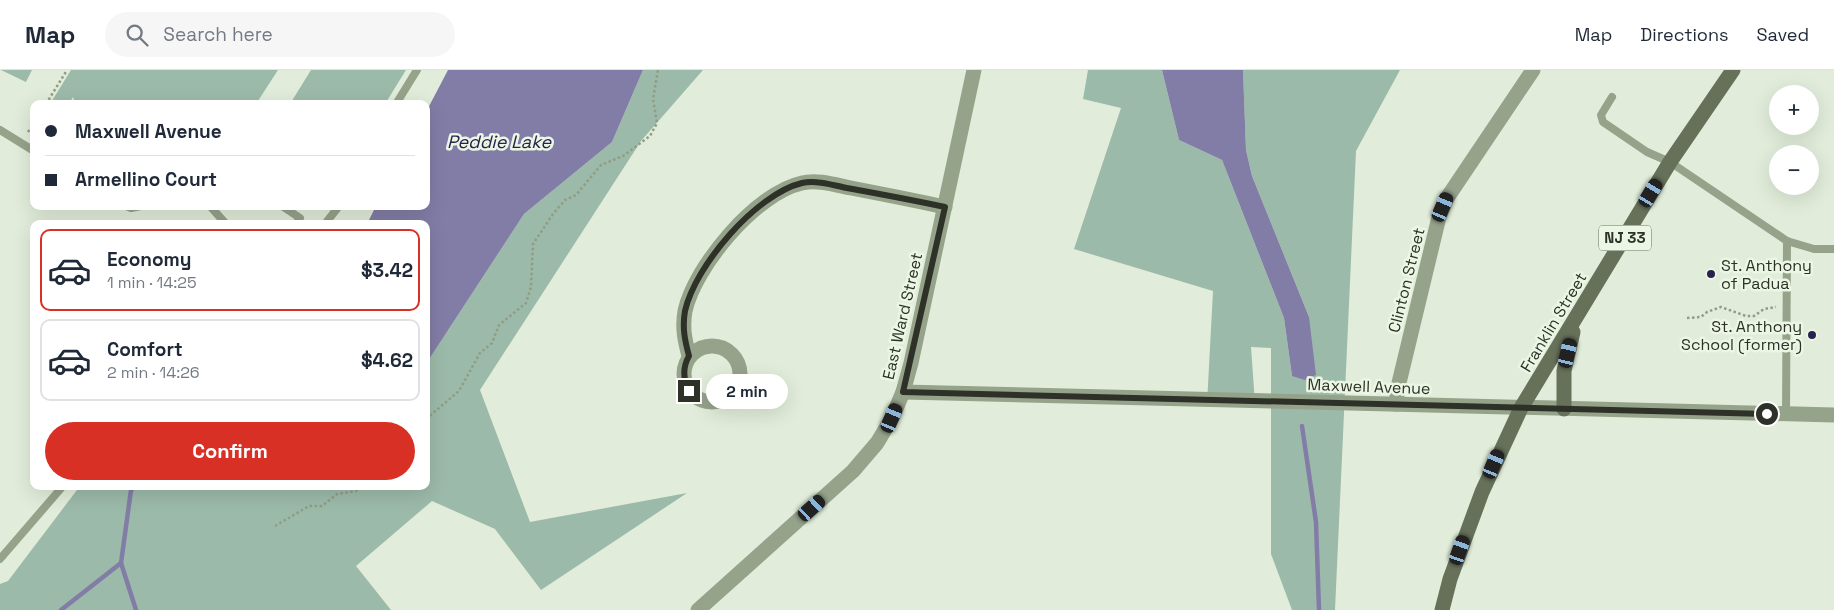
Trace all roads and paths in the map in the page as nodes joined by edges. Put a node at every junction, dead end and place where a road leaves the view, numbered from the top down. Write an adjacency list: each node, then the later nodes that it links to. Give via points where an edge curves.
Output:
1 (68, 70): 8 (path)
2 (417, 70): 9 (lane)
3 (658, 70): 31 (path, via 653,98 657,123 650,136 623,156 601,165 576,195 565,200 553,214 533,244 531,287 526,303 499,325 492,343 480,353 459,390)
4 (974, 70): 15 (street, East Ward Street)
5 (1533, 70): 27 (street, Clinton Street, via 1447,198 1433,240)
6 (1733, 70): 14 (main road, Franklin Street / NJ 33)
7 (1612, 98): 14 (lane, via 1601,115 1602,122 1647,152)
8 (49, 100)
9 (398, 100)
10 (30, 129): 12 (path)
11 (0, 130): 13 (lane)
12 (28, 132)
13 (30, 149)
14 (1670, 162): 20 (lane); 23 (main road, Franklin Street / NJ 33)
15 (945, 207): 25 (street, via 824,183 803,182 764,200 735,229 700,274 691,292 683,334); 26 (street, East Ward Street)
16 (214, 210): 18 (lane)
17 (288, 210): 19 (lane)
18 (222, 220)
19 (299, 220)
20 (1787, 241): 21 (lane, via 1814,249); 30 (lane)
21 (1834, 249)
22 (1780, 306): 24 (path, via 1764,308 1754,316 1742,316 1721,307 1701,318)
23 (1576, 317): 28 (main road, Franklin Street / NJ 33); 29 (main road, via 1564,371)
24 (1687, 318)
25 (689, 356)
26 (903, 392): 27 (street, Maxwell Avenue); 37 (street, East Ward Street, via 877,443 853,471)
27 (1396, 404): 28 (street, Maxwell Avenue)
28 (1521, 408): 29 (street, Maxwell Avenue); 38 (main road, Franklin Street / NJ 33, via 1482,492)
29 (1564, 409): 30 (street, Maxwell Avenue)
30 (1786, 414): 32 (street, Maxwell Avenue)
31 (430, 415)
32 (1834, 415)
33 (60, 490): 36 (lane)
34 (357, 490): 35 (path, via 338,494 322,506 309,506)
35 (274, 526)
36 (0, 559)
37 (698, 610)
38 (1442, 610)

